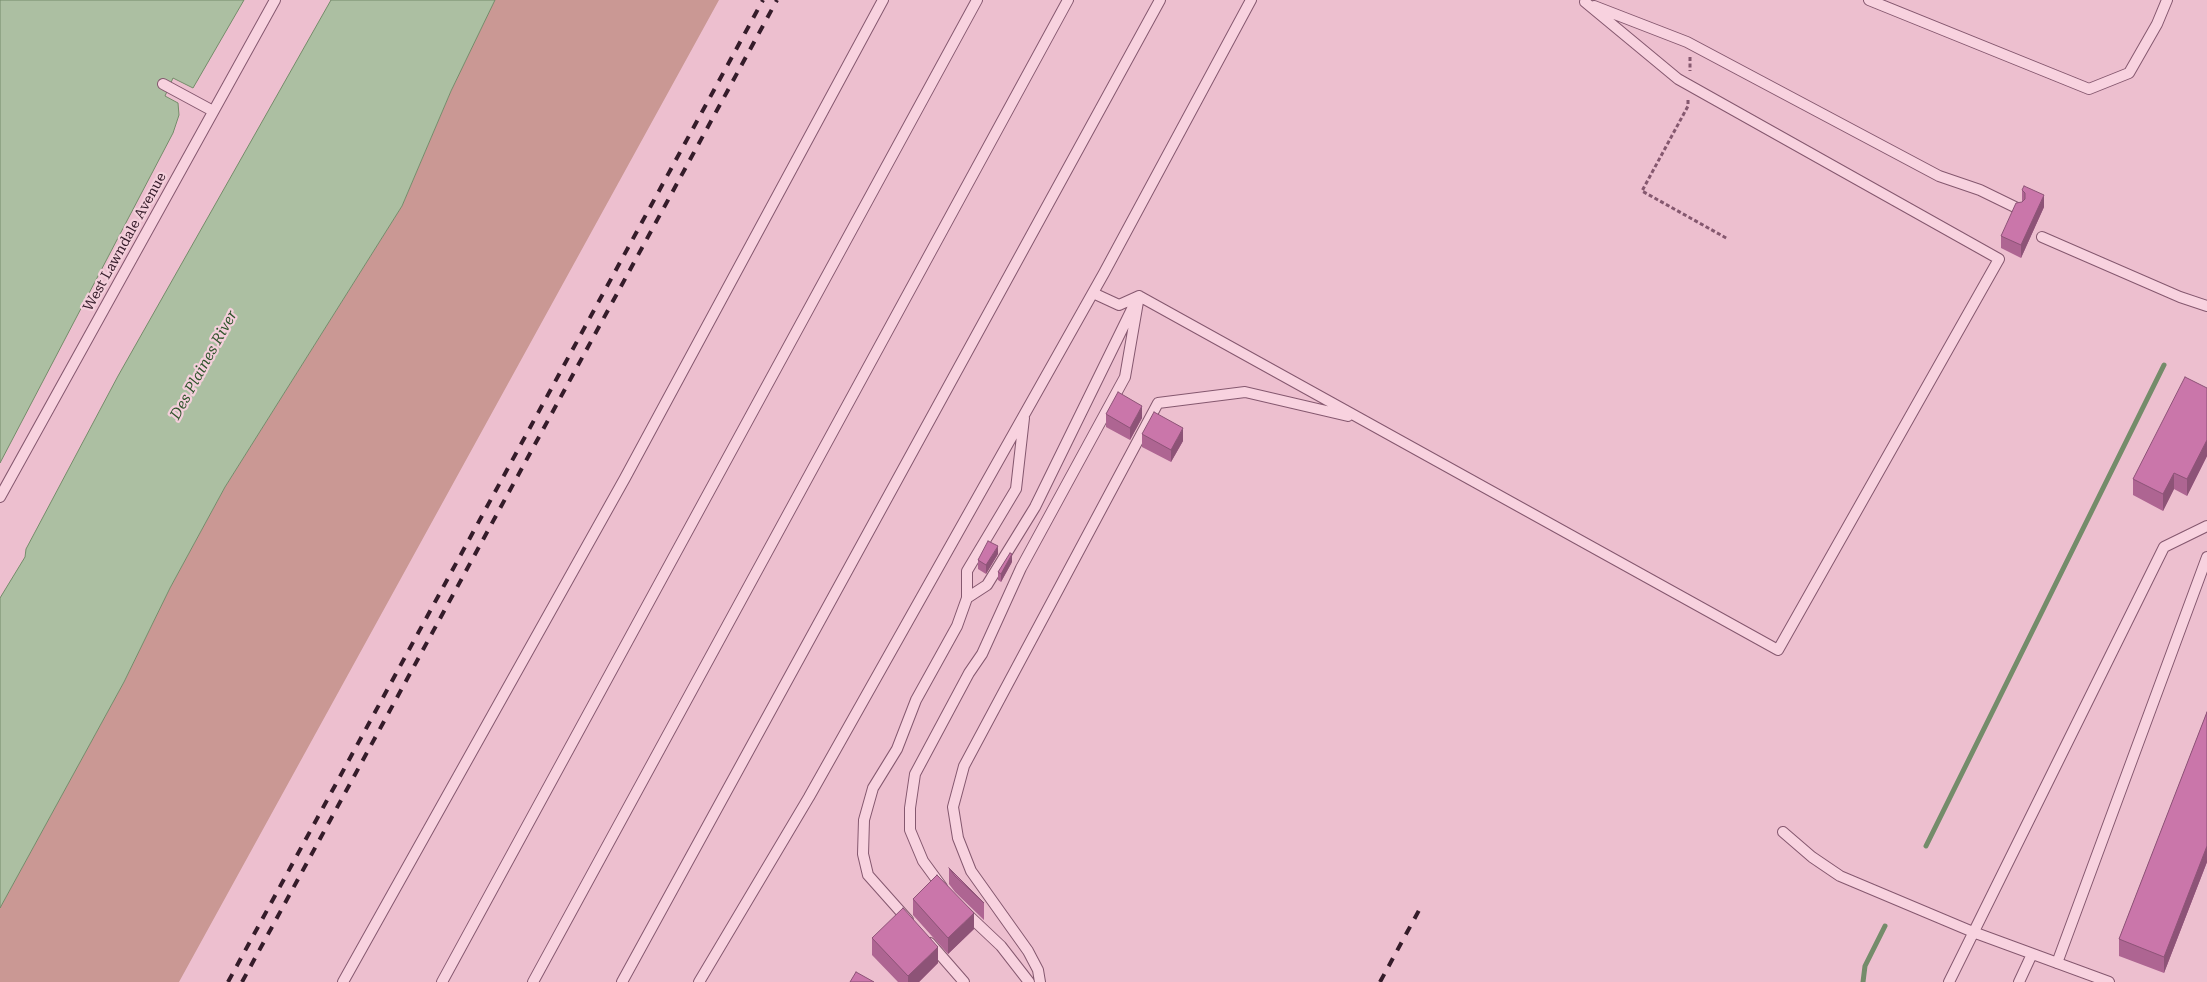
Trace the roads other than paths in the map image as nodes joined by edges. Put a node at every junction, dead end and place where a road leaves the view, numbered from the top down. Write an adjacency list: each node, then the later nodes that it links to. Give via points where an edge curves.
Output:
1 (275, 0): 11 (lane, West Lawndale Avenue)
2 (883, 0): 27 (lane, via 625,478)
3 (976, 0): 28 (lane)
4 (1068, 0): 29 (lane)
5 (1160, 0): 30 (lane)
6 (1251, 0): 14 (lane)
7 (1869, 0): 8 (lane, via 2088,89 2129,73)
8 (2167, 0)
9 (1583, 1): 12 (lane, via 1687,42 1939,176 1980,190); 18 (lane, via 1678,79 1999,259 1778,650)
10 (163, 84): 11 (lane)
11 (213, 111): 19 (lane, West Lawndale Avenue)
12 (2019, 209)
13 (2042, 237): 16 (lane)
14 (1093, 293): 15 (lane, via 1119,305); 17 (lane)
15 (1139, 296): 18 (lane); 22 (lane, via 1035,507 987,584); 33 (lane, via 1125,377 1021,568 982,654 968,673 916,774 910,808 910,830 923,861 953,900 1001,946)
16 (2207, 306)
17 (1025, 413): 22 (lane, via 1016,488 967,571); 31 (lane, via 809,797)
18 (1362, 419): 34 (lane, via 1245,392 1158,403 964,766 953,807 958,838 971,871 1028,951)
19 (0, 497)
20 (2207, 526): 24 (lane, via 2164,547)
21 (2207, 557): 26 (lane)
22 (967, 598): 32 (lane, via 956,626 916,700 896,749 873,788 864,820 862,854 868,875)
23 (1783, 832): 24 (lane, via 1840,876)
24 (1972, 932): 25 (lane); 35 (lane)
25 (2032, 954): 26 (lane); 36 (lane)
26 (2057, 963): 37 (lane)
27 (343, 982)
28 (442, 982)
29 (534, 982)
30 (622, 982)
31 (699, 982)
32 (964, 982)
33 (1029, 982)
34 (1040, 982)
35 (1949, 982)
36 (2019, 982)
37 (2108, 982)

